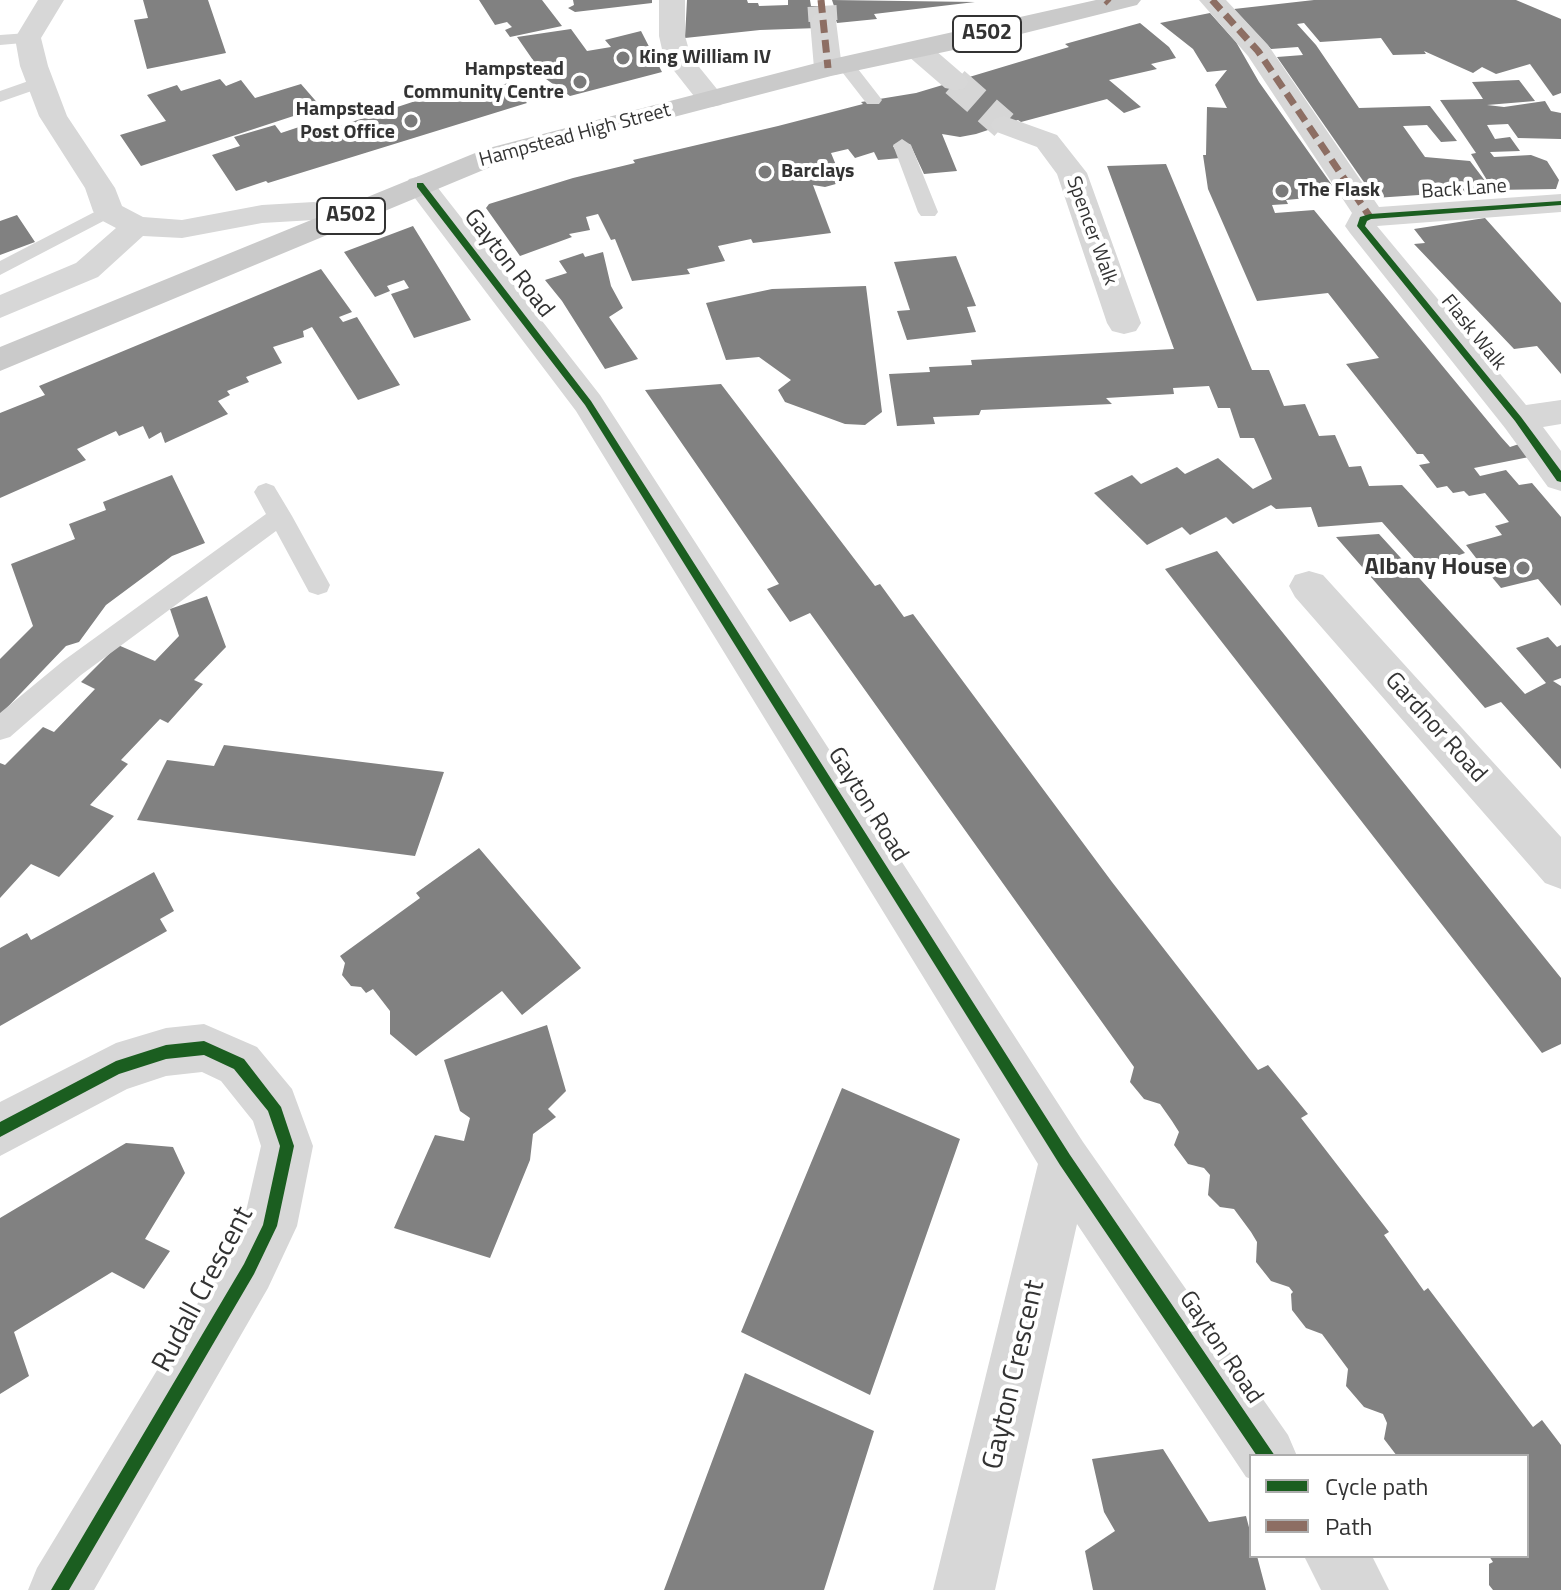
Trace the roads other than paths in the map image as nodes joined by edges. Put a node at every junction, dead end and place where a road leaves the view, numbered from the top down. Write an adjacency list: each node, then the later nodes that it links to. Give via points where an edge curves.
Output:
1 (51, 0): 7 (street)
2 (672, 0): 11 (street, via 678,58)
3 (1212, 0): 19 (street, Flask Walk, via 1258,51)
4 (1114, 1): 6 (main road, Hampstead High Street / A502)
5 (822, 9): 8 (street)
6 (918, 50): 8 (main road, Hampstead High Street / A502); 9 (street)
7 (23, 60): 10 (lane); 17 (street, via 100,188)
8 (836, 66): 11 (main road, Hampstead High Street / A502); 12 (lane)
9 (955, 82)
10 (0, 97)
11 (711, 99): 15 (main road, Hampstead High Street / A502, via 495,155)
12 (873, 100)
13 (1004, 125): 24 (street, Spencer Walk, via 1047,141 1072,173)
14 (902, 145): 18 (lane)
15 (420, 185): 20 (main road, Hampstead High Street / A502); 36 (street, Gayton Road, via 588,403)
16 (1561, 203): 19 (street, Back Lane)
17 (108, 211): 21 (street); 22 (lane)
18 (928, 212)
19 (1370, 217): 27 (street, Flask Walk, via 1361,226)
20 (347, 218): 21 (street, via 314,211 262,214 182,229); 25 (main road, Hampstead High Street / A502)
21 (136, 226): 23 (street, via 87,270)
22 (0, 269)
23 (0, 307)
24 (1124, 323)
25 (0, 360)
26 (1561, 412): 27 (street)
27 (1518, 419): 28 (street, Flask Walk)
28 (1561, 478)
29 (266, 492): 30 (lane)
30 (280, 516): 31 (lane); 33 (lane, via 72,668)
31 (318, 585)
32 (1309, 586): 34 (street, Gardnor Road)
33 (0, 729)
34 (1561, 869)
35 (0, 1130): 39 (street, Rudall Crescent, via 116,1068 166,1052 204,1048 239,1064 274,1107 287,1146 270,1226 249,1269)
36 (1065, 1160): 37 (street, Gayton Road); 40 (street, Gayton Crescent)
37 (1266, 1454)
38 (1336, 1558): 41 (street)
39 (59, 1590)
40 (964, 1590)
41 (1358, 1590)

